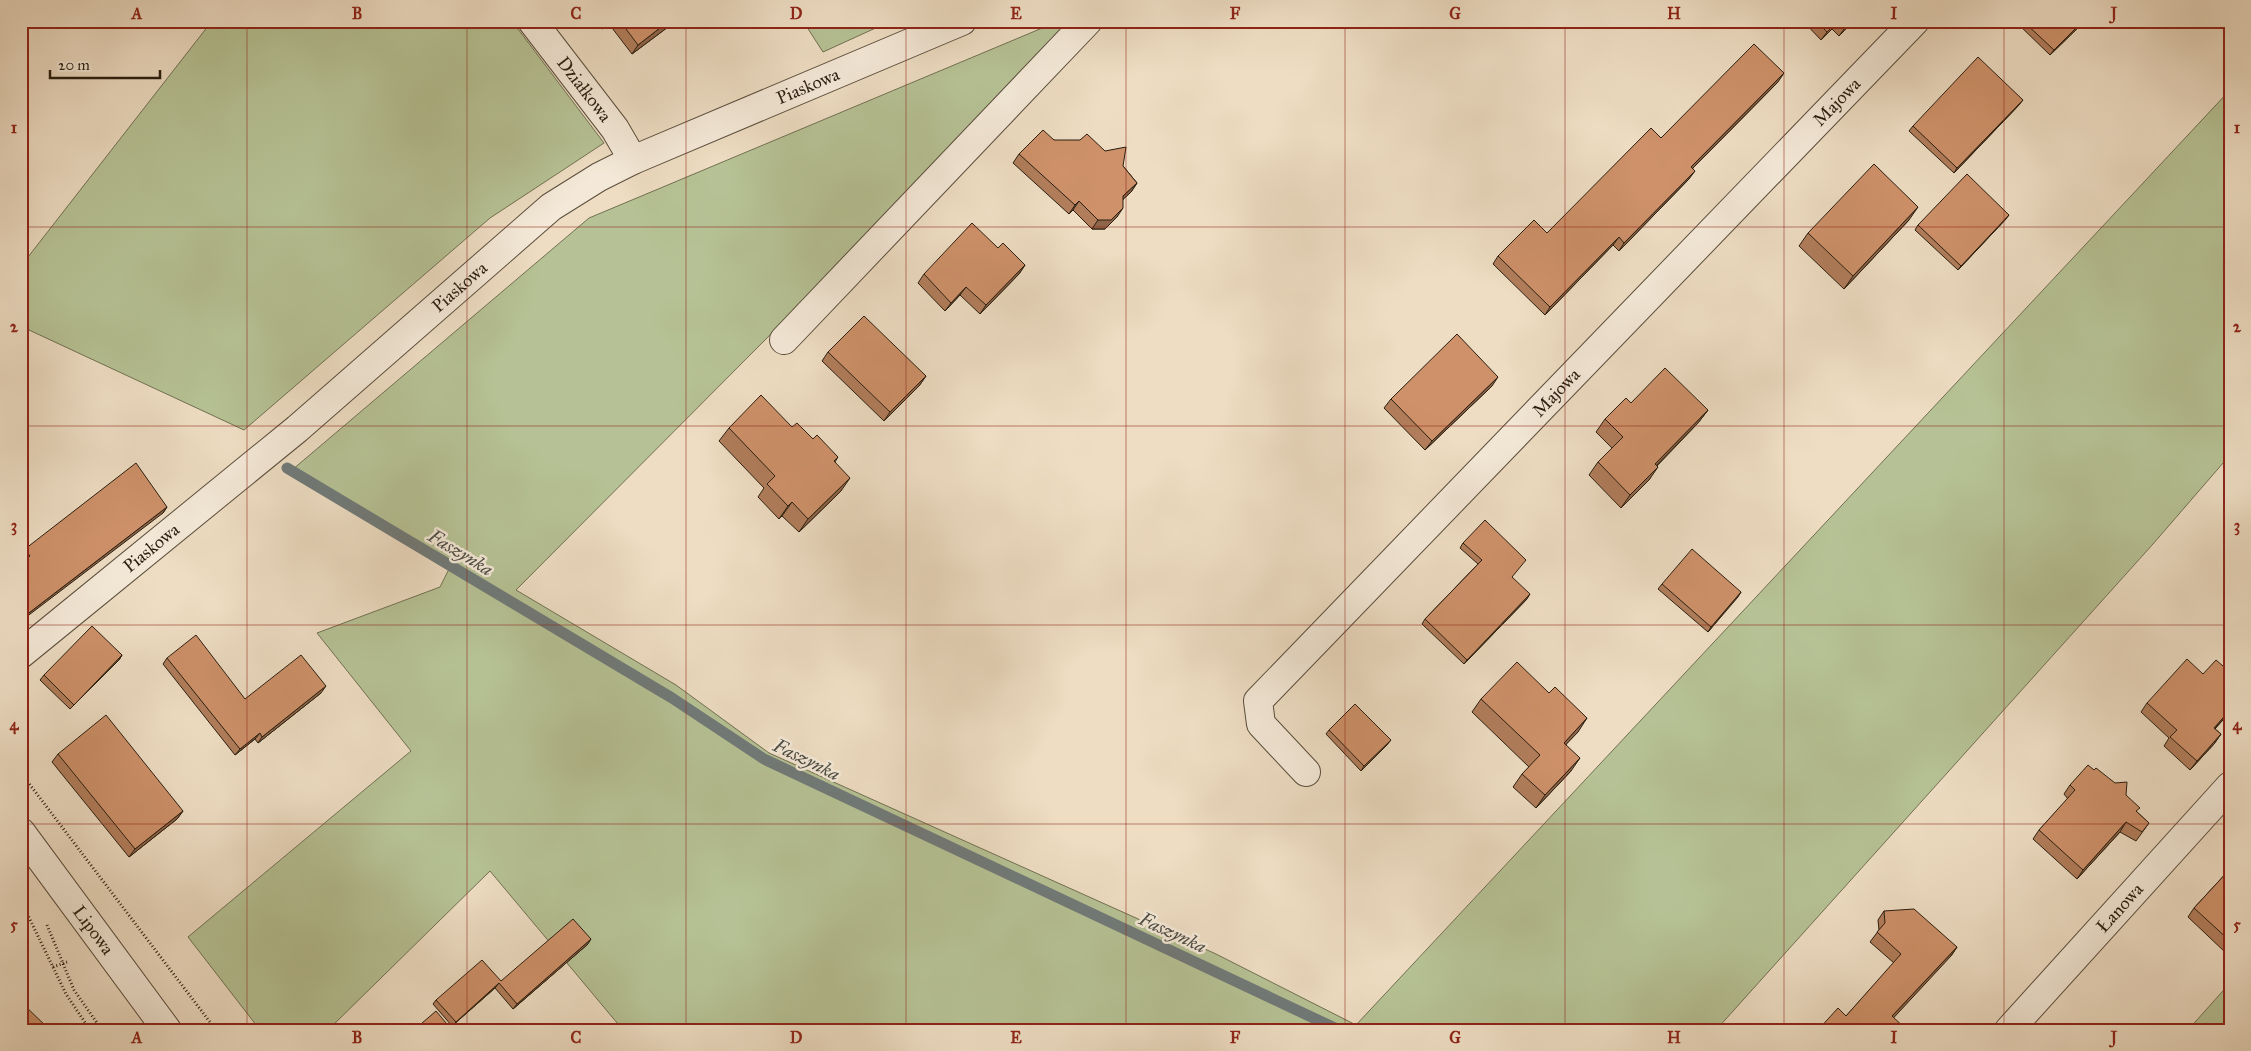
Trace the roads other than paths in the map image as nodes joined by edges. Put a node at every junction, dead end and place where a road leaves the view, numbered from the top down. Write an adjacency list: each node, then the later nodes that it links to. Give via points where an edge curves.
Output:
1 (532, 21): 5 (street, Działkowa, via 615,129)
2 (962, 21): 5 (street, Piaskowa)
3 (1088, 21): 6 (street)
4 (1915, 21): 8 (street, Majowa, via 1258,701 1260,724)
5 (633, 160): 7 (street, Piaskowa, via 599,177 551,208 297,429)
6 (784, 340)
7 (21, 654)
8 (1306, 772)
9 (2230, 786): 12 (street, Łanowa)
10 (21, 832): 11 (street, Lipowa)
11 (167, 1030)
12 (2009, 1030)

